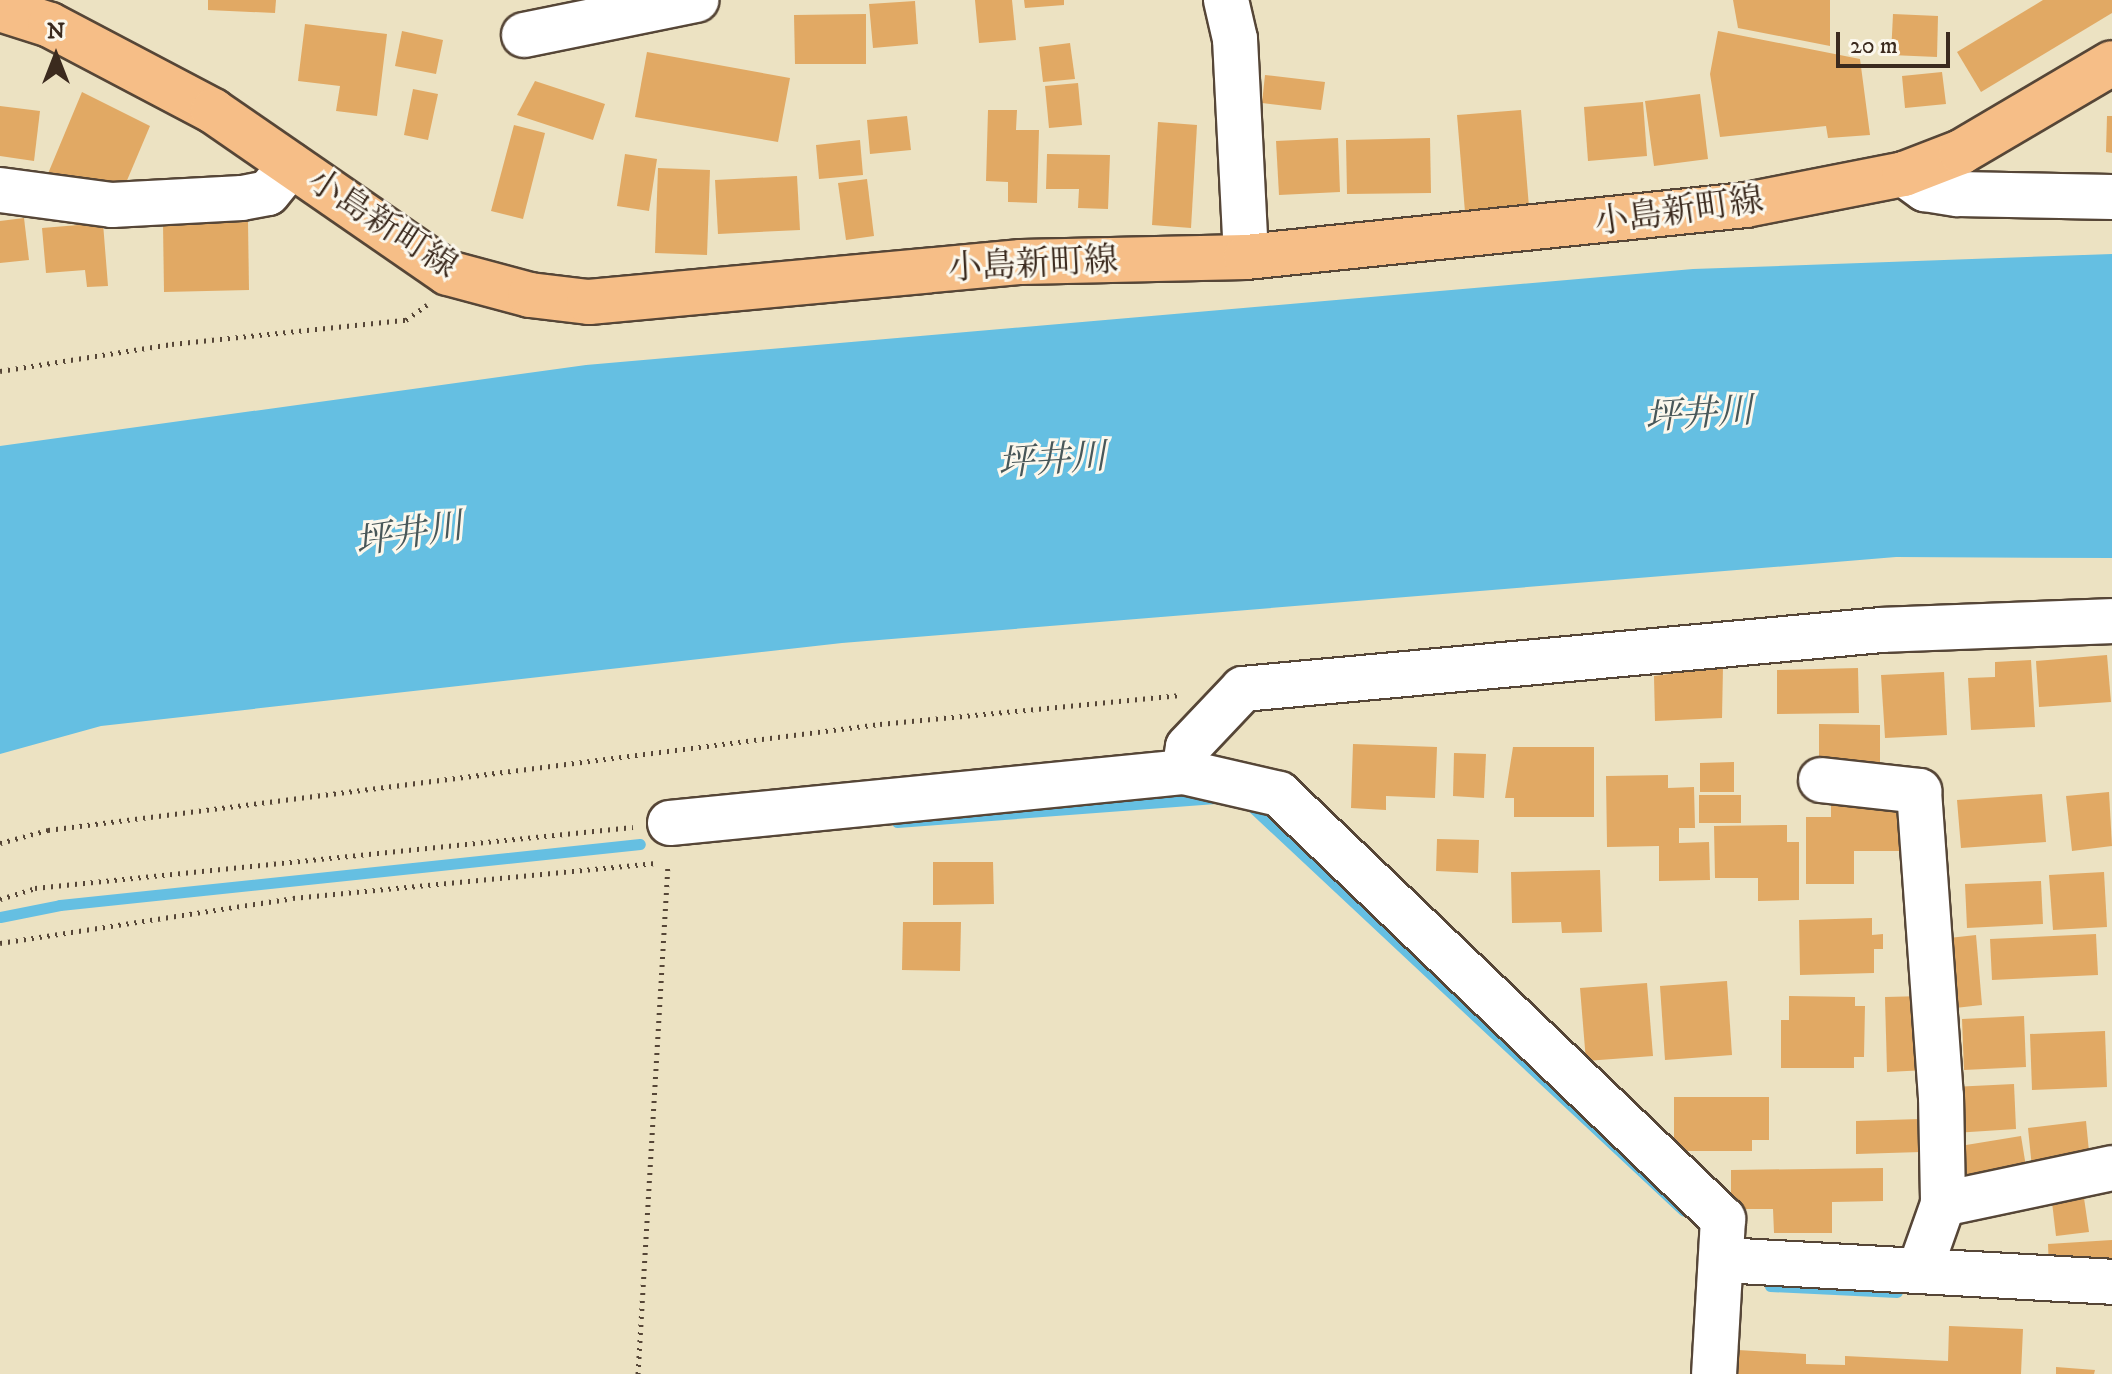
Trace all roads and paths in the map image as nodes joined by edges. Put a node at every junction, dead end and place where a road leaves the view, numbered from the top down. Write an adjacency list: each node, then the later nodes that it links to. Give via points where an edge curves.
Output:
1 (696, 0): 4 (street)
2 (1226, 0): 10 (street, via 1235,39)
3 (0, 9): 6 (main road, 小島新町線, via 50,25 141,72)
4 (524, 35)
5 (2112, 63): 7 (main road, 小島新町線, via 1961,152)
6 (291, 165): 8 (street, via 268,193 242,198 112,205); 11 (main road, 小島新町線)
7 (1904, 174): 9 (street, via 1925,189 1958,194); 10 (main road, 小島新町線, via 1673,214)
8 (0, 190)
9 (2112, 197)
10 (1246, 257): 11 (main road, 小島新町線, via 1021,262 589,302 530,295)
11 (448, 273): 12 (path, via 430,303 406,320 172,344)
12 (0, 371)
13 (2112, 621): 14 (street, via 1882,630)
14 (1243, 689): 15 (street, via 1188,747); 17 (path, via 880,724 48,830)
15 (1184, 772): 18 (street); 23 (street, via 1279,794 1723,1219)
16 (1821, 780): 22 (street, via 1919,791 1941,1096)
17 (0, 843)
18 (669, 843): 19 (path, via 35,888); 20 (path); 26 (path)
19 (0, 899)
20 (0, 943)
21 (2112, 1168): 22 (street)
22 (1943, 1204): 24 (street)
23 (1722, 1260): 24 (street); 27 (street)
24 (1920, 1269): 25 (street)
25 (2112, 1282)
26 (638, 1374)
27 (1714, 1374)

